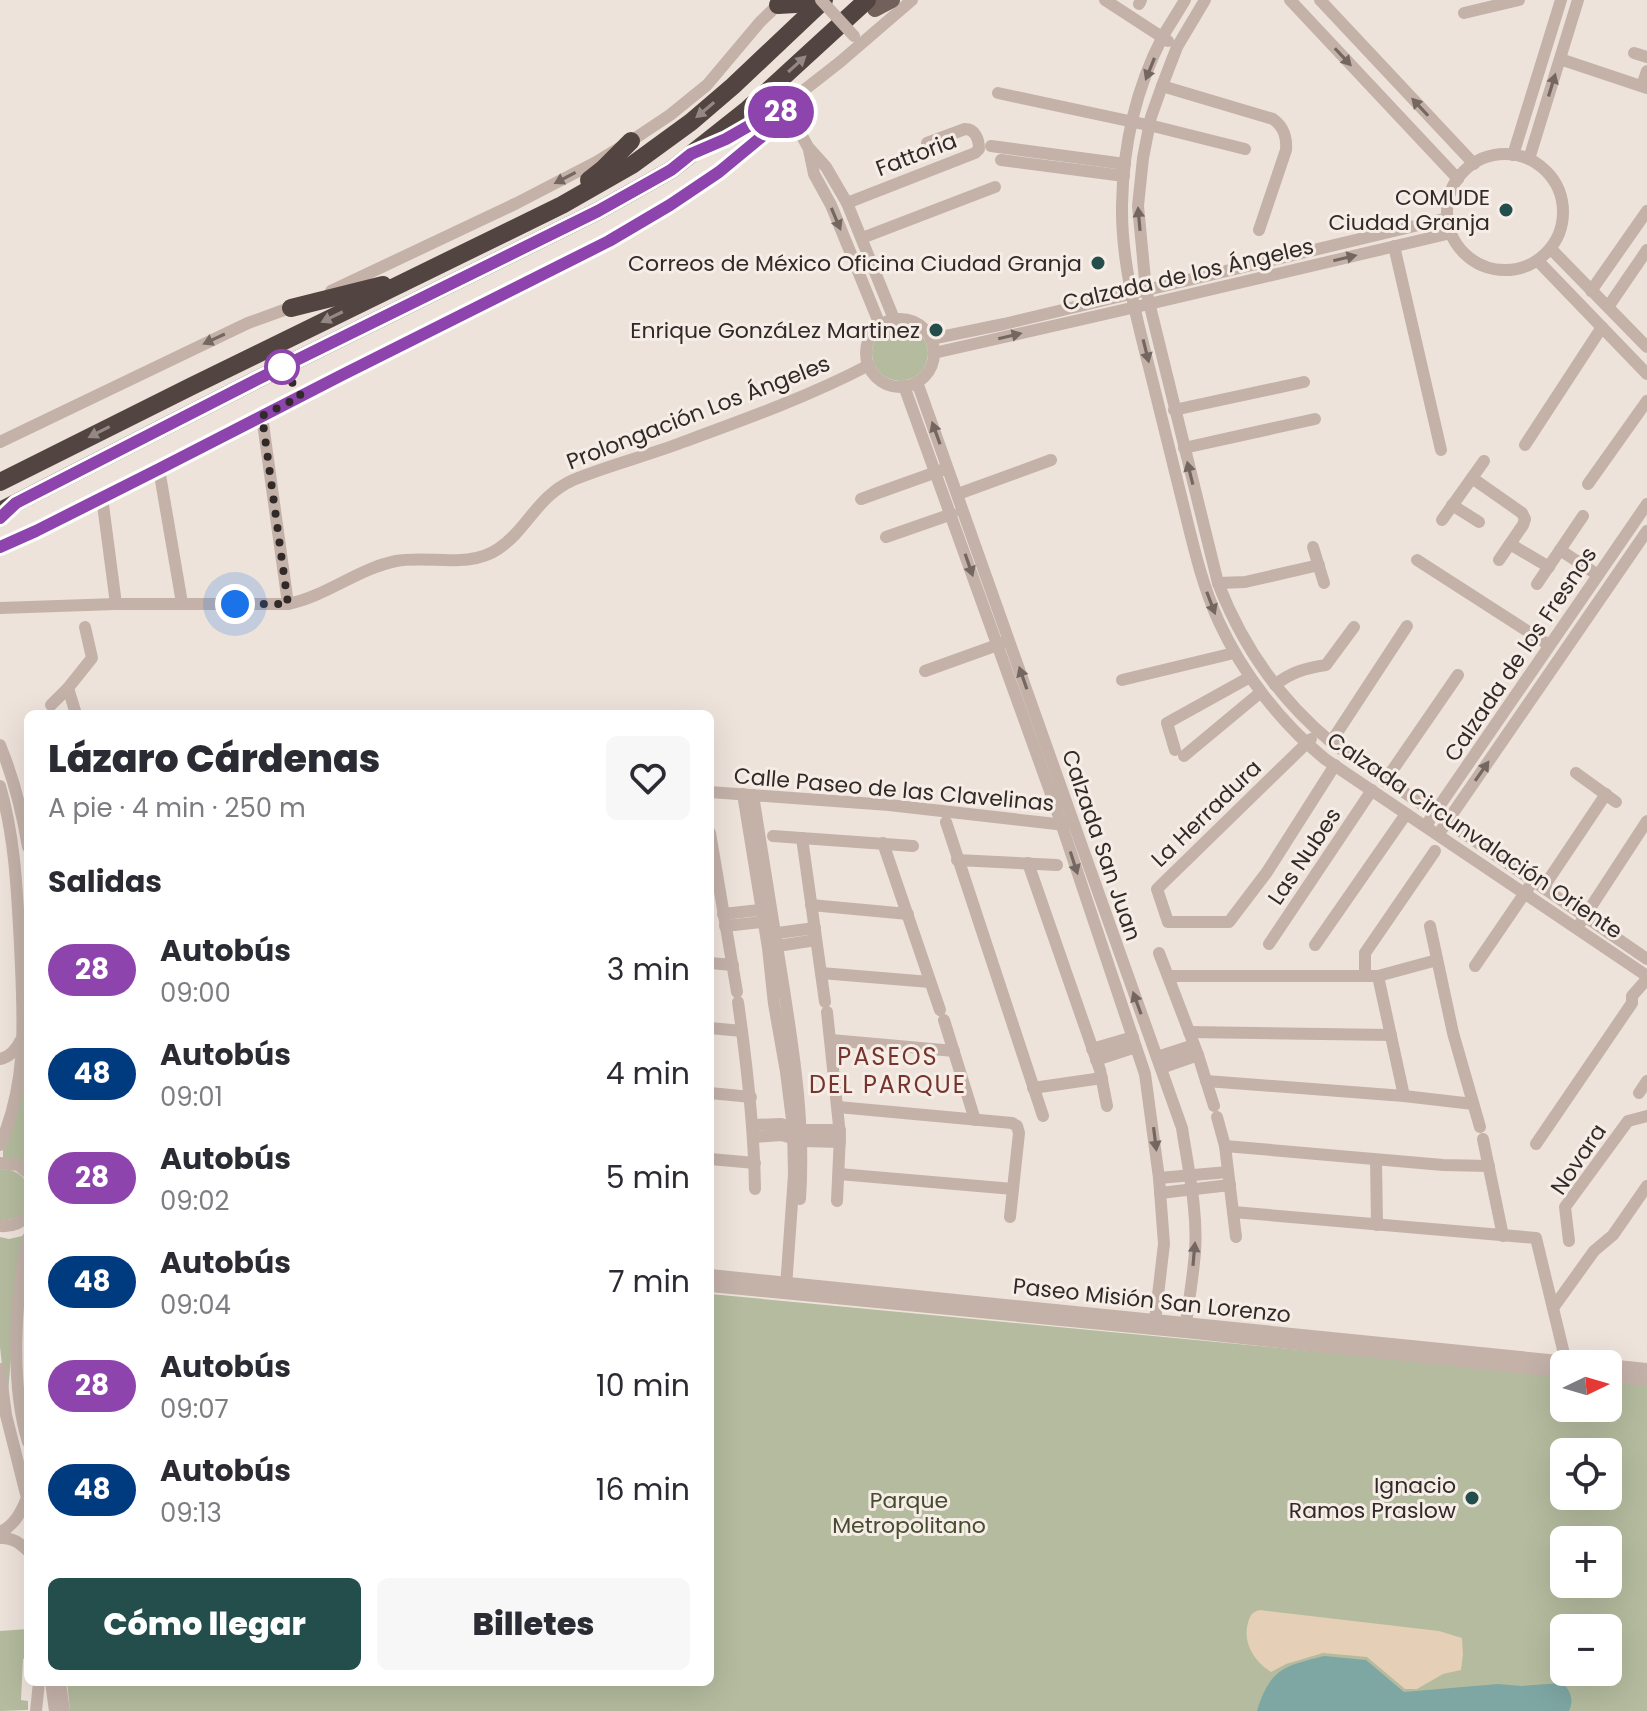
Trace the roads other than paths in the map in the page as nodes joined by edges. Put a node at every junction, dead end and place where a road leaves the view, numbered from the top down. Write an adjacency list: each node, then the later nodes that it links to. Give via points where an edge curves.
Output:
1 (808, 0): 13 (highway)
2 (823, 0): 16 (street, bridge); 49 (highway, one-way to 49, via 733,86 632,165)
3 (892, 0): 14 (main road)
4 (912, 0): 24 (street)
5 (1105, 0): 17 (street)
6 (1185, 0): 17 (street, Calzada Circunvalación Oriente)
7 (1205, 0): 18 (street, Calzada Circunvalación Oriente)
8 (1290, 0): 38 (street, one-way to 38)
9 (1320, 0): 36 (street, one-way to 9)
10 (1519, 0): 15 (street)
11 (1561, 0): 33 (street)
12 (1578, 0): 19 (street)
13 (781, 3): 27 (street, via 707,85)
14 (871, 4): 32 (highway, one-way to 14)
15 (1464, 13)
16 (854, 36)
17 (1163, 37): 18 (street); 25 (street, Calzada Circunvalación Oriente, one-way to 25)
18 (1177, 47): 21 (street, Calzada Circunvalación Oriente)
19 (1560, 59): 22 (street); 34 (street, one-way to 19)
20 (1647, 71): 22 (street)
21 (1162, 86): 26 (street, Calzada Circunvalación Oriente); 43 (street, via 1273,119 1282,128 1286,150)
22 (1644, 87)
23 (998, 93): 25 (street)
24 (785, 105): 30 (street); 32 (main road); 71 (street, via 771,129 748,149 636,225)
25 (1132, 121): 26 (street); 37 (street, Calzada Circunvalación Oriente)
26 (1150, 125): 31 (street); 52 (street, Calzada Circunvalación Oriente, one-way to 26, via 1138,206)
27 (631, 141): 49 (highway, via 592,178 481,236); 57 (street, one-way to 57, via 517,203)
28 (927, 143): 40 (street, Fattoria, via 970,129 979,149)
29 (991, 146): 37 (street)
30 (808, 147): 40 (street); 60 (street, one-way to 60, via 814,174)
31 (1245, 149)
32 (691, 154): 89 (highway, via 598,211)
33 (1513, 155): 34 (street); 36 (street)
34 (1529, 159): 47 (street, via 1555,183 1563,205 1561,228)
35 (1001, 160): 37 (street)
36 (1474, 164): 38 (street)
37 (1125, 170): 54 (street, Calzada Circunvalación Oriente, via 1122,207)
38 (1458, 179): 42 (street, via 1449,197)
39 (995, 187): 45 (street)
40 (847, 203): 45 (street)
41 (1647, 211): 53 (street)
42 (1448, 218): 44 (street); 52 (street, Calzada de los Ángeles)
43 (1259, 230)
44 (1451, 233): 46 (street, Calzada de los Ángeles); 50 (street, via 1468,257 1495,270 1525,268)
45 (862, 238): 59 (street)
46 (1394, 246): 55 (street, Calzada de los Ángeles, one-way to 46); 76 (street)
47 (1551, 249): 50 (street); 53 (street)
48 (1647, 250): 56 (street)
49 (461, 254): 51 (highway)
50 (1538, 261): 61 (street)
51 (409, 280): 57 (highway); 82 (highway, one-way to 82)
52 (1146, 290): 54 (street, Calzada de los Ángeles); 55 (street, Calzada Circunvalación Oriente)
53 (1591, 291): 56 (street)
54 (1132, 293): 58 (street, Calzada Circunvalación Oriente); 62 (street, Calzada de los Ángeles)
55 (1149, 304): 58 (street, Calzada de los Ángeles); 70 (street, Calzada Circunvalación Oriente)
56 (1608, 307): 63 (street)
57 (291, 308): 73 (street, one-way to 73, via 248,323)
58 (1135, 308): 64 (street, Calzada de los Ángeles, one-way to 58); 96 (street, Calzada Circunvalación Oriente, one-way to 96)
59 (894, 319): 60 (street); 62 (street, via 916,323)
60 (880, 325): 65 (street, via 869,339)
61 (1602, 327): 66 (street); 74 (street)
62 (931, 339): 64 (street)
63 (1647, 347)
64 (934, 353): 68 (street, via 927,373)
65 (869, 365): 68 (street, via 883,382); 113 (street, Prolongación Los Ángeles, via 709,432 562,485 485,556 392,562)
66 (1647, 374)
67 (1304, 382): 70 (street)
68 (911, 384): 80 (street, Calzada San Juan)
69 (1647, 401): 83 (street)
70 (1174, 410): 75 (street, Calzada Circunvalación Oriente)
71 (262, 416): 79 (street); 113 (street)
72 (1315, 419): 75 (street)
73 (0, 442)
74 (1525, 445)
75 (1184, 448): 93 (street, Calzada Circunvalación Oriente, one-way to 75)
76 (1441, 450)
77 (1051, 460): 84 (street)
78 (1484, 461): 81 (street)
79 (159, 469): 85 (street); 111 (street)
80 (942, 469): 84 (street, Calzada San Juan); 86 (street); 90 (street, Calzada San Juan)
81 (1472, 478): 88 (street); 99 (street, via 1522,513 1523,525)
82 (0, 482)
83 (1588, 484)
84 (958, 494): 120 (street, Calzada San Juan)
85 (102, 497): 100 (street); 112 (street)
86 (861, 499)
87 (1647, 504): 107 (street, Calzada de los Fresnos)
88 (1452, 505): 94 (street); 95 (street)
89 (8, 507): 92 (highway)
90 (952, 514): 98 (street); 120 (street, Calzada San Juan, one-way to 120)
91 (1583, 516): 102 (street)
92 (0, 518)
93 (1202, 520): 96 (street); 110 (street, Calzada Circunvalación Oriente)
94 (1442, 520)
95 (1479, 522)
96 (1188, 524): 122 (street, Calzada Circunvalación Oriente, one-way to 122, via 1205,587)
97 (1647, 531): 119 (street, Calzada de los Fresnos)
98 (886, 537)
99 (1510, 544): 104 (street); 106 (street)
100 (0, 547)
101 (1313, 547): 105 (street)
102 (1560, 550): 106 (street); 107 (street)
103 (1417, 560): 121 (street)
104 (1499, 560)
105 (1319, 565): 108 (street); 110 (street)
106 (1549, 567): 109 (street)
107 (1598, 575): 118 (street, Calzada de los Fresnos)
108 (1324, 583)
109 (1537, 584)
110 (1220, 588): 128 (street, Calzada Circunvalación Oriente, via 1246,644)
111 (182, 603): 112 (street); 113 (street)
112 (116, 604): 114 (street)
113 (288, 604)
114 (0, 608)
115 (1407, 626): 135 (street)
116 (85, 627): 127 (street, via 92,658)
117 (1354, 627): 128 (street, via 1326,665 1286,676)
118 (1561, 629): 119 (street); 121 (street, Calzada de los Fresnos)
119 (1574, 637): 133 (street, Calzada de los Fresnos)
120 (1004, 642): 123 (street); 154 (street, Calzada San Juan)
121 (1549, 645): 131 (street, Calzada de los Fresnos)
122 (1234, 653): 125 (street, Calzada Circunvalación Oriente); 126 (street)
123 (925, 671)
124 (1458, 675): 141 (street)
125 (1250, 677): 129 (street, Calzada Circunvalación Oriente); 129 (street, via 1167,723 1179,753)
126 (1122, 680)
127 (68, 688): 130 (street); 132 (street)
128 (1279, 689): 134 (street, Calzada Circunvalación Oriente)
129 (1261, 692): 136 (street, Calzada Circunvalación Oriente)
130 (51, 705)
131 (1509, 705): 133 (street); 150 (street, Calzada de los Fresnos)
132 (75, 710)
133 (1521, 714): 153 (street, Calzada de los Fresnos, one-way to 133)
134 (1318, 731): 135 (street, Calzada Circunvalación Oriente); 136 (street, La Herradura)
135 (1331, 742): 141 (street, Calzada Circunvalación Oriente)
136 (1307, 744): 138 (street, Calzada Circunvalación Oriente); 138 (street, La Herradura, via 1157,889 1168,922 1229,922)
137 (0, 745): 140 (street)
138 (1335, 765): 144 (street, Calzada Circunvalación Oriente)
139 (1576, 773): 166 (street, via 1611,798)
140 (12, 775): 142 (street); 147 (street)
141 (1385, 781): 150 (street, Calzada Circunvalación Oriente)
142 (24, 783)
143 (0, 786): 148 (street)
144 (1372, 790): 149 (street, Calzada Circunvalación Oriente); 177 (street, Las Nubes)
145 (714, 792): 146 (street, Calle Paseo de las Clavelinas)
146 (748, 795): 154 (street, Calle Paseo de las Clavelinas); 174 (street)
147 (24, 801)
148 (4, 814): 165 (street)
149 (1406, 814): 155 (street, Calzada Circunvalación Oriente); 178 (street)
150 (1434, 814): 153 (street, Calzada Circunvalación Oriente); 155 (street, Calzada de los Fresnos)
151 (1647, 821): 171 (street)
152 (946, 822): 162 (street)
153 (1446, 822): 156 (street, Calzada de los Fresnos); 166 (street, Calzada Circunvalación Oriente)
154 (1068, 825): 183 (street, Calzada San Juan); 186 (street, Calzada San Juan, one-way to 186)
155 (1425, 826): 156 (street, Calzada Circunvalación Oriente)
156 (1438, 835): 167 (street, Calzada Circunvalación Oriente)
157 (773, 836): 158 (street)
158 (802, 838): 159 (street); 169 (street)
159 (883, 843): 160 (street); 170 (street)
160 (913, 846)
161 (1435, 851): 189 (street, via 1365,953)
162 (957, 860): 163 (street); 208 (street)
163 (1028, 863): 164 (street); 200 (street)
164 (1057, 865)
165 (23, 879): 195 (street)
166 (1538, 884): 167 (street); 171 (street, Calzada Circunvalación Oriente)
167 (1525, 894): 175 (street, Calzada Circunvalación Oriente); 185 (street)
168 (715, 898): 172 (street)
169 (811, 905): 170 (street); 176 (street)
170 (908, 914): 190 (street)
171 (1585, 917): 175 (street); 180 (street, Calzada Circunvalación Oriente)
172 (724, 920): 174 (street); 184 (street)
173 (1430, 926): 181 (street)
174 (769, 928): 176 (street); 221 (street, via 792,1042)
175 (1577, 928): 191 (street, Calzada Circunvalación Oriente)
176 (816, 934): 187 (street)
177 (1269, 944)
178 (1315, 945)
179 (1159, 953): 188 (street)
180 (1647, 959)
181 (1437, 960): 189 (street); 214 (street)
182 (714, 963): 184 (street)
183 (1122, 963): 186 (street); 202 (street, Calzada San Juan, one-way to 183)
184 (733, 965): 193 (street)
185 (1475, 966)
186 (1109, 968): 197 (street, Calzada San Juan)
187 (821, 973): 190 (street); 196 (street)
188 (1168, 976): 189 (street); 198 (street)
189 (1371, 976): 194 (street)
190 (930, 982): 199 (street)
191 (1646, 983): 223 (street, via 1632,996)
192 (714, 1028): 193 (street)
193 (742, 1031): 213 (street)
194 (1391, 1035): 198 (street); 212 (street)
195 (22, 1037): 201 (street); 206 (street)
196 (831, 1040): 199 (street); 216 (street)
197 (1135, 1042): 200 (street); 209 (street, Calzada San Juan)
198 (1194, 1044): 202 (street); 204 (street)
199 (954, 1051): 219 (street)
200 (1094, 1054): 203 (street)
201 (2, 1060): 206 (street)
202 (1159, 1063): 207 (street, Calzada San Juan)
203 (1102, 1078): 208 (street); 215 (street)
204 (1206, 1081): 212 (street); 225 (street)
205 (1647, 1081): 211 (street)
206 (19, 1085): 224 (street)
207 (1167, 1085): 209 (street); 233 (street, Calzada San Juan, via 1182,1128)
208 (1033, 1088): 217 (street)
209 (1148, 1089): 234 (street, Calzada San Juan, one-way to 234)
210 (714, 1093): 213 (street)
211 (1639, 1093)
212 (1404, 1096): 214 (street)
213 (751, 1097): 220 (street)
214 (1473, 1104): 230 (street)
215 (1107, 1106)
216 (838, 1107): 219 (street); 222 (street)
217 (1043, 1116)
218 (1647, 1116): 249 (street, Novara, via 1628,1121 1565,1207)
219 (975, 1120): 238 (street, via 1017,1126)
220 (754, 1131): 221 (street); 229 (street)
221 (798, 1134): 222 (street); 253 (street)
222 (840, 1136): 232 (street)
223 (1536, 1144)
224 (0, 1145)
225 (1225, 1146): 227 (street); 235 (street)
226 (714, 1159): 229 (street)
227 (1376, 1160): 230 (street); 245 (street)
228 (0, 1163): 231 (street)
229 (755, 1163): 237 (street)
230 (1489, 1166): 247 (street)
231 (24, 1170)
232 (839, 1174): 238 (street); 241 (street)
233 (1189, 1175): 234 (street); 235 (street); 239 (street, Calzada San Juan)
234 (1159, 1178): 240 (street, Calzada San Juan)
235 (1229, 1179): 239 (street); 242 (street)
236 (1647, 1186): 254 (street)
237 (755, 1189)
238 (1013, 1189): 243 (street)
239 (1191, 1189): 240 (street); 256 (street, Calzada San Juan, one-way to 239, via 1195,1252)
240 (1160, 1193): 255 (street, Calzada San Juan, via 1164,1244)
241 (837, 1201)
242 (1233, 1212): 245 (street); 248 (street)
243 (1010, 1217)
244 (24, 1220): 246 (street)
245 (1377, 1225): 247 (street)
246 (0, 1226)
247 (1503, 1236): 254 (street, via 1536,1238)
248 (1236, 1237)
249 (1569, 1241)
250 (24, 1271): 264 (street, via 18,1321)
251 (714, 1276): 253 (street, Paseo Misión San Lorenzo)
252 (714, 1286): 253 (street, Paseo Misión San Lorenzo)
253 (790, 1288): 255 (street, Paseo Misión San Lorenzo)
254 (1553, 1308): 257 (street)
255 (1154, 1324): 256 (street, Paseo Misión San Lorenzo)
256 (1186, 1327): 258 (street, Paseo Misión San Lorenzo)
257 (1562, 1350)
258 (1550, 1365)
259 (1622, 1366): 261 (street)
260 (0, 1369): 265 (street)
261 (1647, 1369)
262 (1622, 1377): 263 (street)
263 (1647, 1380)
264 (24, 1425)
265 (10, 1433): 266 (street); 267 (street)
266 (24, 1436)
267 (24, 1485)
268 (24, 1507): 269 (street)
269 (0, 1532)
270 (0, 1538): 271 (street)
271 (24, 1548)
272 (39, 1686): 275 (street)
273 (52, 1686): 276 (street)
274 (61, 1686): 277 (street)
275 (36, 1711)
276 (55, 1711)
277 (64, 1711)

